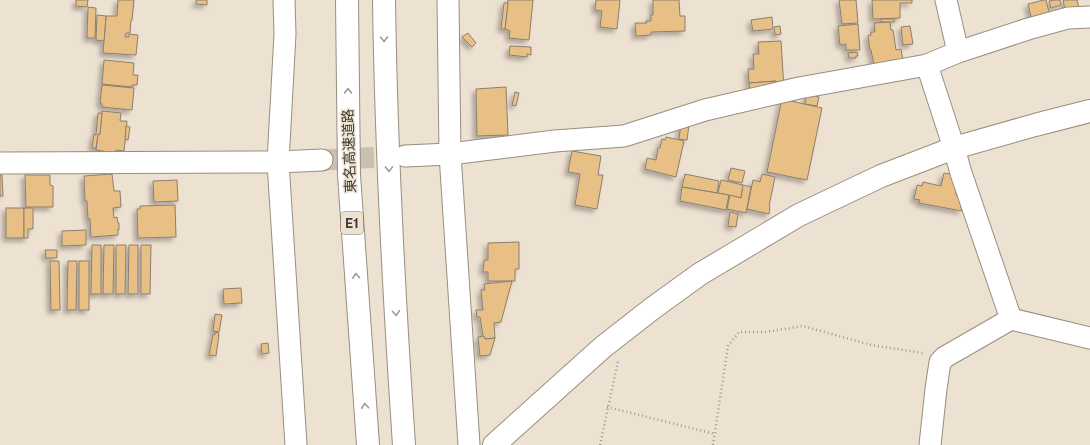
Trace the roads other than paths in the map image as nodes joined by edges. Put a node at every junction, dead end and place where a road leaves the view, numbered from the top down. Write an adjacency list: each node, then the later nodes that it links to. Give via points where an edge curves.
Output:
1 (284, 0): 14 (street, via 285,34)
2 (347, 0): 19 (main road, 東名高速道路 / E1, one-way to 2, via 349,175)
3 (384, 0): 20 (main road, one-way to 20, via 395,302)
4 (448, 0): 11 (street)
5 (946, 0): 7 (street)
6 (1090, 17): 7 (street, via 1068,18)
7 (958, 52): 8 (street)
8 (927, 65): 10 (street); 11 (street, via 799,88 705,110 624,136 555,141)
9 (1090, 111): 10 (main road)
10 (954, 148): 16 (street); 22 (main road, via 881,176 799,215 700,274 603,347)
11 (450, 154): 12 (street); 21 (street)
12 (405, 156)
13 (322, 160): 14 (street)
14 (278, 162): 15 (street); 18 (street)
15 (0, 163)
16 (1011, 319): 17 (street); 23 (street, via 940,362)
17 (1090, 338)
18 (296, 445)
19 (368, 445)
20 (404, 445)
21 (469, 445)
22 (494, 445)
23 (930, 445)

